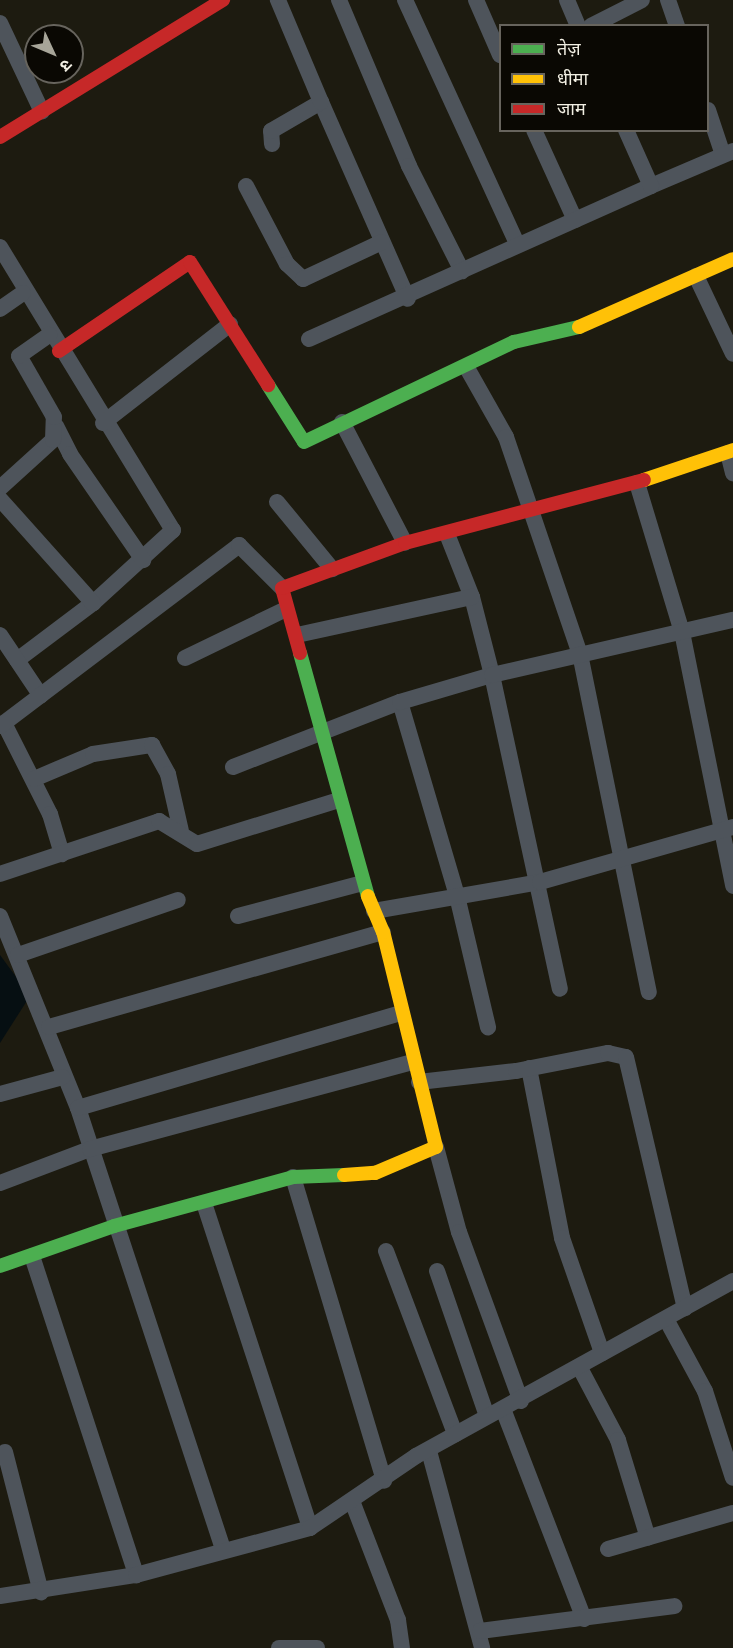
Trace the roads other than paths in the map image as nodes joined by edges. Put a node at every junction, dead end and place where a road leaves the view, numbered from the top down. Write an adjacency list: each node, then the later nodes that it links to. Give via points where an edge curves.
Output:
1 (223, 0): 15 (street)
2 (278, 0): 14 (street)
3 (339, 0): 29 (street, via 409,166)
4 (405, 0): 26 (street)
5 (476, 0): 13 (street)
6 (567, 0): 10 (street)
7 (642, 0): 11 (street)
8 (668, 0): 12 (street)
9 (0, 23): 15 (street)
10 (577, 24)
11 (595, 24)
12 (676, 24)
13 (499, 51)
14 (321, 102): 20 (street, via 271,131); 25 (street)
15 (42, 112): 19 (street)
16 (709, 112): 21 (street)
17 (535, 132): 24 (street)
18 (627, 132): 23 (street)
19 (0, 137)
20 (272, 144)
21 (728, 153): 23 (street)
22 (246, 186): 25 (street, via 287,264 303,279)
23 (651, 186): 24 (street)
24 (575, 220): 26 (street)
25 (382, 242): 32 (street)
26 (517, 244): 29 (street)
27 (0, 247): 31 (street)
28 (733, 259): 30 (street)
29 (462, 272): 32 (street)
30 (696, 276): 38 (street); 39 (street, via 578,328 514,342)
31 (23, 293): 33 (street); 35 (street)
32 (408, 298): 36 (street)
33 (0, 309)
34 (230, 324): 37 (street, via 190,262); 40 (street, via 304,442); 41 (street)
35 (49, 334): 37 (street); 42 (street, via 19,356)
36 (309, 339)
37 (59, 351): 41 (street)
38 (733, 354)
39 (467, 368): 40 (street); 49 (street, via 506,437)
40 (342, 422): 51 (street)
41 (103, 423): 52 (street, via 172,530)
42 (56, 426): 46 (street, via 38,458); 52 (street, via 69,454)
43 (730, 452): 44 (street); 45 (street)
44 (733, 472)
45 (637, 483): 49 (street); 59 (street)
46 (0, 488)
47 (0, 499): 56 (street)
48 (277, 502): 53 (street)
49 (530, 508): 50 (street); 62 (street)
50 (447, 534): 51 (street); 55 (street)
51 (405, 543): 53 (street)
52 (143, 560): 56 (street)
53 (332, 569): 54 (street)
54 (282, 588): 57 (street); 66 (street, via 239,545)
55 (472, 597): 61 (street); 65 (street)
56 (93, 603): 64 (street)
57 (286, 609): 61 (street); 63 (street)
58 (733, 620): 59 (street)
59 (682, 632): 62 (street); 73 (street)
60 (0, 635): 64 (street)
61 (297, 635): 69 (street)
62 (580, 654): 65 (street); 76 (street)
63 (184, 658)
64 (17, 660): 66 (street)
65 (492, 675): 67 (street); 78 (street)
66 (41, 696): 68 (street)
67 (400, 702): 69 (street); 81 (street)
68 (2, 725): 71 (street)
69 (320, 733): 70 (street); 72 (street)
70 (233, 767)
71 (34, 779): 74 (street, via 93,754 152,745 168,774); 75 (street)
72 (339, 800): 74 (street, via 197,844); 79 (street)
73 (729, 828): 76 (street); 80 (street)
74 (181, 831): 75 (street, via 159,821)
75 (62, 854): 77 (street)
76 (626, 856): 78 (street); 89 (street)
77 (0, 874)
78 (540, 882): 81 (street); 88 (street)
79 (363, 883): 83 (street); 85 (street)
80 (733, 886)
81 (457, 896): 83 (street); 92 (street)
82 (178, 900): 87 (street)
83 (374, 910): 86 (street)
84 (0, 916): 87 (street)
85 (238, 916)
86 (383, 932): 90 (street); 91 (street)
87 (18, 955): 91 (street)
88 (560, 988)
89 (650, 992)
90 (400, 1013): 93 (street); 98 (street)
91 (49, 1027): 95 (street)
92 (488, 1027)
93 (413, 1062): 96 (street); 100 (street)
94 (529, 1068): 96 (street); 110 (street, via 608,1053 626,1057); 112 (street, via 562,1239)
95 (63, 1077): 97 (street); 98 (street)
96 (419, 1082): 99 (street)
97 (0, 1094)
98 (78, 1108): 100 (street)
99 (436, 1147): 101 (street, via 375,1173); 114 (street, via 459,1232)
100 (90, 1149): 102 (street); 104 (street)
101 (293, 1177): 103 (street); 121 (street)
102 (0, 1183)
103 (204, 1203): 104 (street); 124 (street)
104 (114, 1226): 106 (street); 127 (street)
105 (386, 1251): 117 (street)
106 (32, 1256): 107 (street); 128 (street)
107 (0, 1266)
108 (436, 1271): 116 (street)
109 (733, 1281): 110 (street)
110 (685, 1308): 111 (street)
111 (666, 1319): 112 (street); 120 (street, via 705,1391)
112 (602, 1353): 113 (street)
113 (581, 1370): 114 (street); 125 (street, via 618,1440)
114 (521, 1401): 115 (street)
115 (503, 1409): 116 (street); 132 (street)
116 (487, 1416): 117 (street)
117 (456, 1434): 118 (street)
118 (429, 1450): 121 (street); 133 (street)
119 (5, 1452): 129 (street)
120 (733, 1478)
121 (384, 1480): 122 (street)
122 (352, 1501): 124 (street); 136 (street, via 398,1620)
123 (733, 1513): 125 (street)
124 (310, 1528): 127 (street)
125 (648, 1538): 126 (street)
126 (608, 1549)
127 (224, 1551): 128 (street)
128 (136, 1575): 129 (street)
129 (41, 1592): 130 (street)
130 (0, 1596)
131 (674, 1606): 132 (street)
132 (584, 1619): 133 (street)
133 (480, 1631): 137 (street)
134 (279, 1648): 135 (street)
135 (316, 1648)
136 (402, 1648)
137 (482, 1648)

